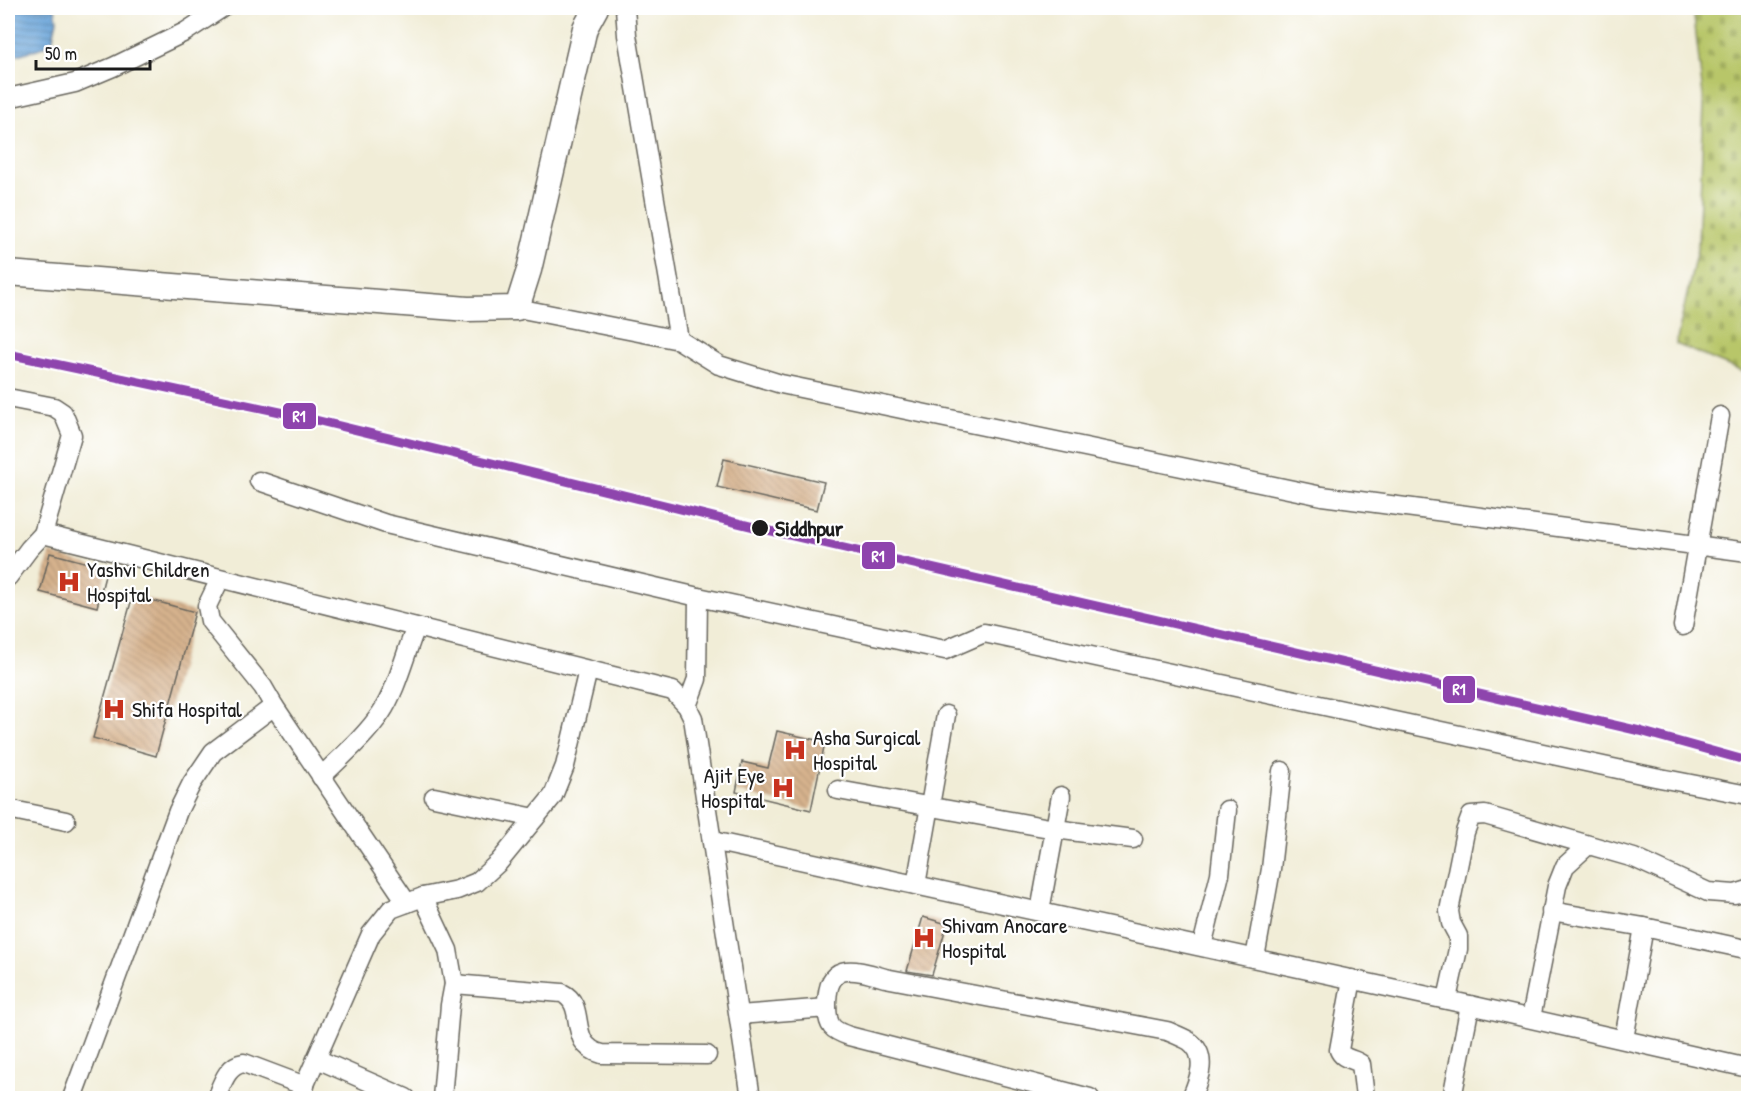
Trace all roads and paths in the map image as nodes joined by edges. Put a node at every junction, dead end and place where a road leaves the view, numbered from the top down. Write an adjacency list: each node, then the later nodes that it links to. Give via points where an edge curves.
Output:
1 (222, 8): 4 (street, via 185,32 75,83)
2 (596, 8): 6 (main road, via 585,28)
3 (625, 8): 7 (street)
4 (8, 98)
5 (8, 273): 6 (main road, via 468,309)
6 (517, 308): 7 (street)
7 (679, 340): 12 (street, via 719,365 781,384 1322,496)
8 (8, 399): 11 (street, via 54,407 63,413 72,435)
9 (1720, 416): 12 (street)
10 (259, 481): 16 (street, via 386,524)
11 (43, 534): 14 (street); 15 (street)
12 (1698, 545): 13 (street); 17 (street)
13 (1749, 552)
14 (8, 577)
15 (220, 579): 18 (street); 20 (street, via 207,606 210,621)
16 (698, 597): 21 (street, via 697,679); 26 (street, via 945,650 984,633)
17 (1683, 626)
18 (416, 627): 19 (street); 24 (street, via 380,714)
19 (588, 670): 21 (street, via 673,691); 32 (street, via 565,766 553,796)
20 (274, 706): 24 (street); 59 (street, via 213,752 192,783 178,811)
21 (687, 706): 36 (street, via 693,718)
22 (946, 715): 29 (street)
23 (1282, 771): 46 (street, via 1271,869)
24 (321, 777): 40 (street)
25 (838, 790): 29 (street)
26 (1749, 795)
27 (1061, 796): 34 (street)
28 (434, 797): 32 (street)
29 (930, 807): 34 (street); 38 (street)
30 (8, 809): 33 (street)
31 (1227, 810): 44 (street, via 1220,874)
32 (535, 818): 40 (street, via 477,882)
33 (66, 821)
34 (1055, 829): 35 (street); 41 (street)
35 (1133, 839)
36 (712, 841): 38 (street); 52 (street)
37 (1587, 846): 39 (street, via 1634,858 1708,892 1735,894); 42 (street, via 1565,866); 49 (street, via 1485,815 1471,816 1449,911 1458,949)
38 (916, 885): 41 (street)
39 (1749, 890)
40 (415, 900): 48 (street, via 448,950); 56 (street, via 391,909 371,934)
41 (1040, 911): 44 (street)
42 (1551, 911): 43 (street); 53 (street)
43 (1644, 927): 45 (street); 54 (street)
44 (1202, 946): 46 (street)
45 (1741, 948)
46 (1255, 958): 47 (street)
47 (1352, 979): 49 (street); 66 (street, via 1339,1050 1344,1058 1361,1064)
48 (454, 984): 55 (street, via 562,993 570,997 583,1044 591,1051); 62 (street)
49 (1447, 999): 50 (street)
50 (1470, 1005): 53 (street); 67 (street)
51 (827, 1008): 52 (street); 64 (street, via 828,1022 836,1032); 65 (street, via 826,991 833,978 843,971 855,970 1167,1031 1188,1041 1201,1059 1199,1079)
52 (739, 1016): 63 (street)
53 (1531, 1018): 54 (street)
54 (1624, 1039): 57 (street)
55 (707, 1055)
56 (317, 1059): 58 (street); 61 (street)
57 (1749, 1068)
58 (302, 1092): 60 (street, via 244,1063 236,1064 228,1072)
59 (72, 1098)
60 (216, 1098)
61 (406, 1098)
62 (442, 1098)
63 (752, 1098)
64 (1090, 1098)
65 (1191, 1098)
66 (1366, 1098)
67 (1452, 1098)

